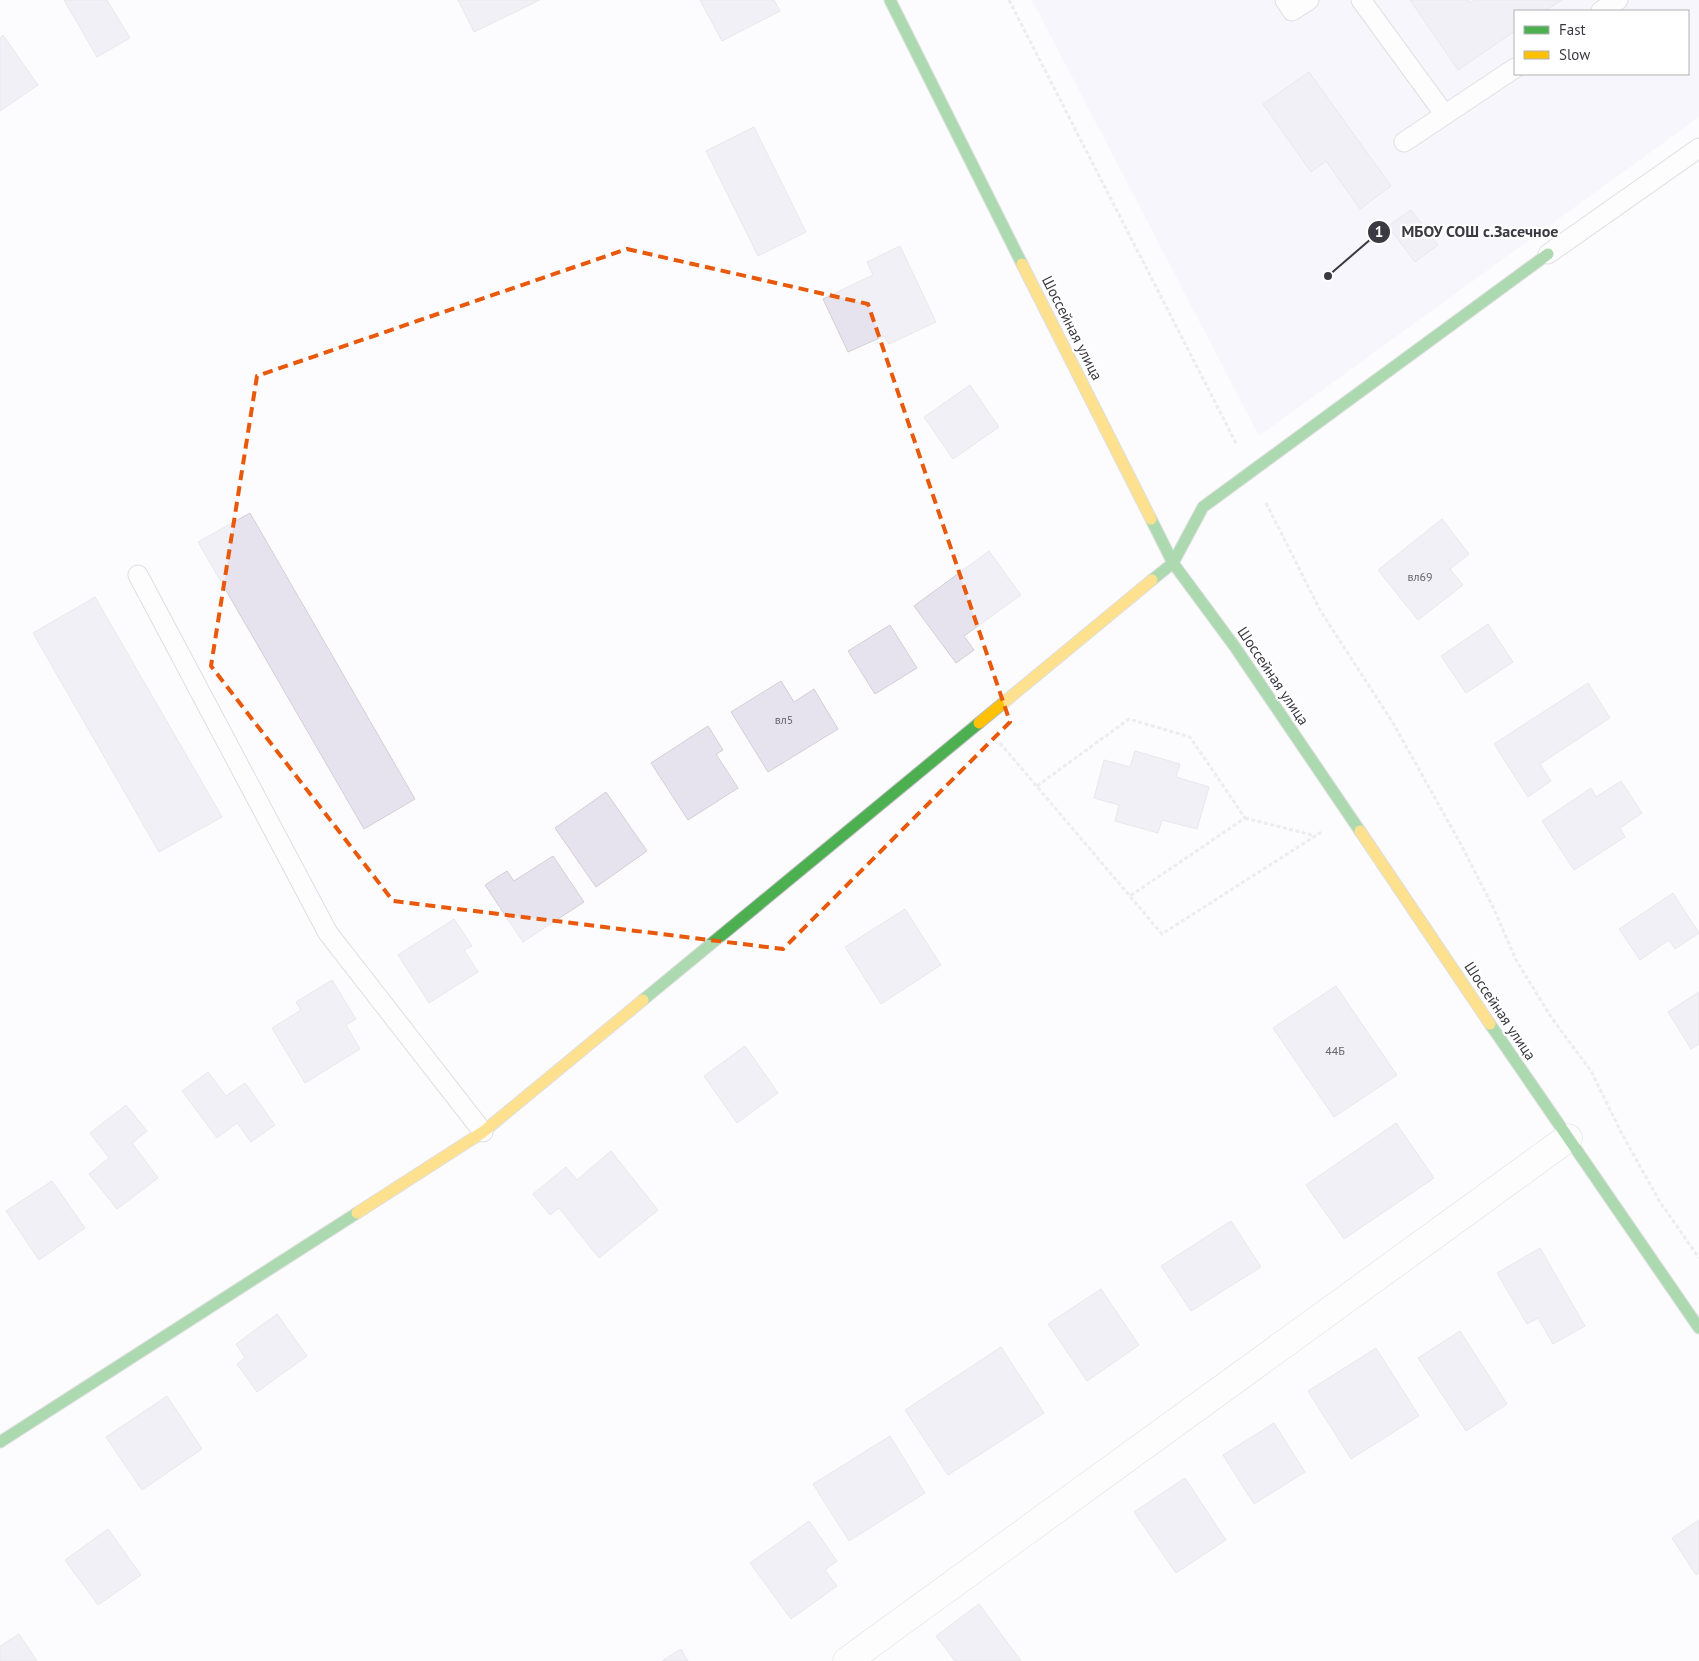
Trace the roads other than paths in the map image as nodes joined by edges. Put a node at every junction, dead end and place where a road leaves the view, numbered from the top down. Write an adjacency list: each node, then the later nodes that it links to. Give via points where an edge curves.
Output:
1 (890, 0): 12 (street, Шоссейная улица)
2 (1285, 0): 3 (lane, via 1292,11)
3 (1309, 0)
4 (1361, 0): 8 (lane)
5 (1618, 0): 6 (lane)
6 (1603, 10)
7 (1514, 69): 8 (lane)
8 (1445, 115): 9 (lane)
9 (1404, 142)
10 (1699, 148): 11 (lane)
11 (1548, 254): 12 (street, via 1203,507)
12 (1173, 563): 14 (street); 15 (street, Шоссейная улица, via 1236,647)
13 (138, 575): 14 (lane, via 328,933)
14 (483, 1132): 17 (street)
15 (1568, 1138): 16 (street, Шоссейная улица); 18 (street)
16 (1699, 1328)
17 (0, 1442)
18 (847, 1661)

